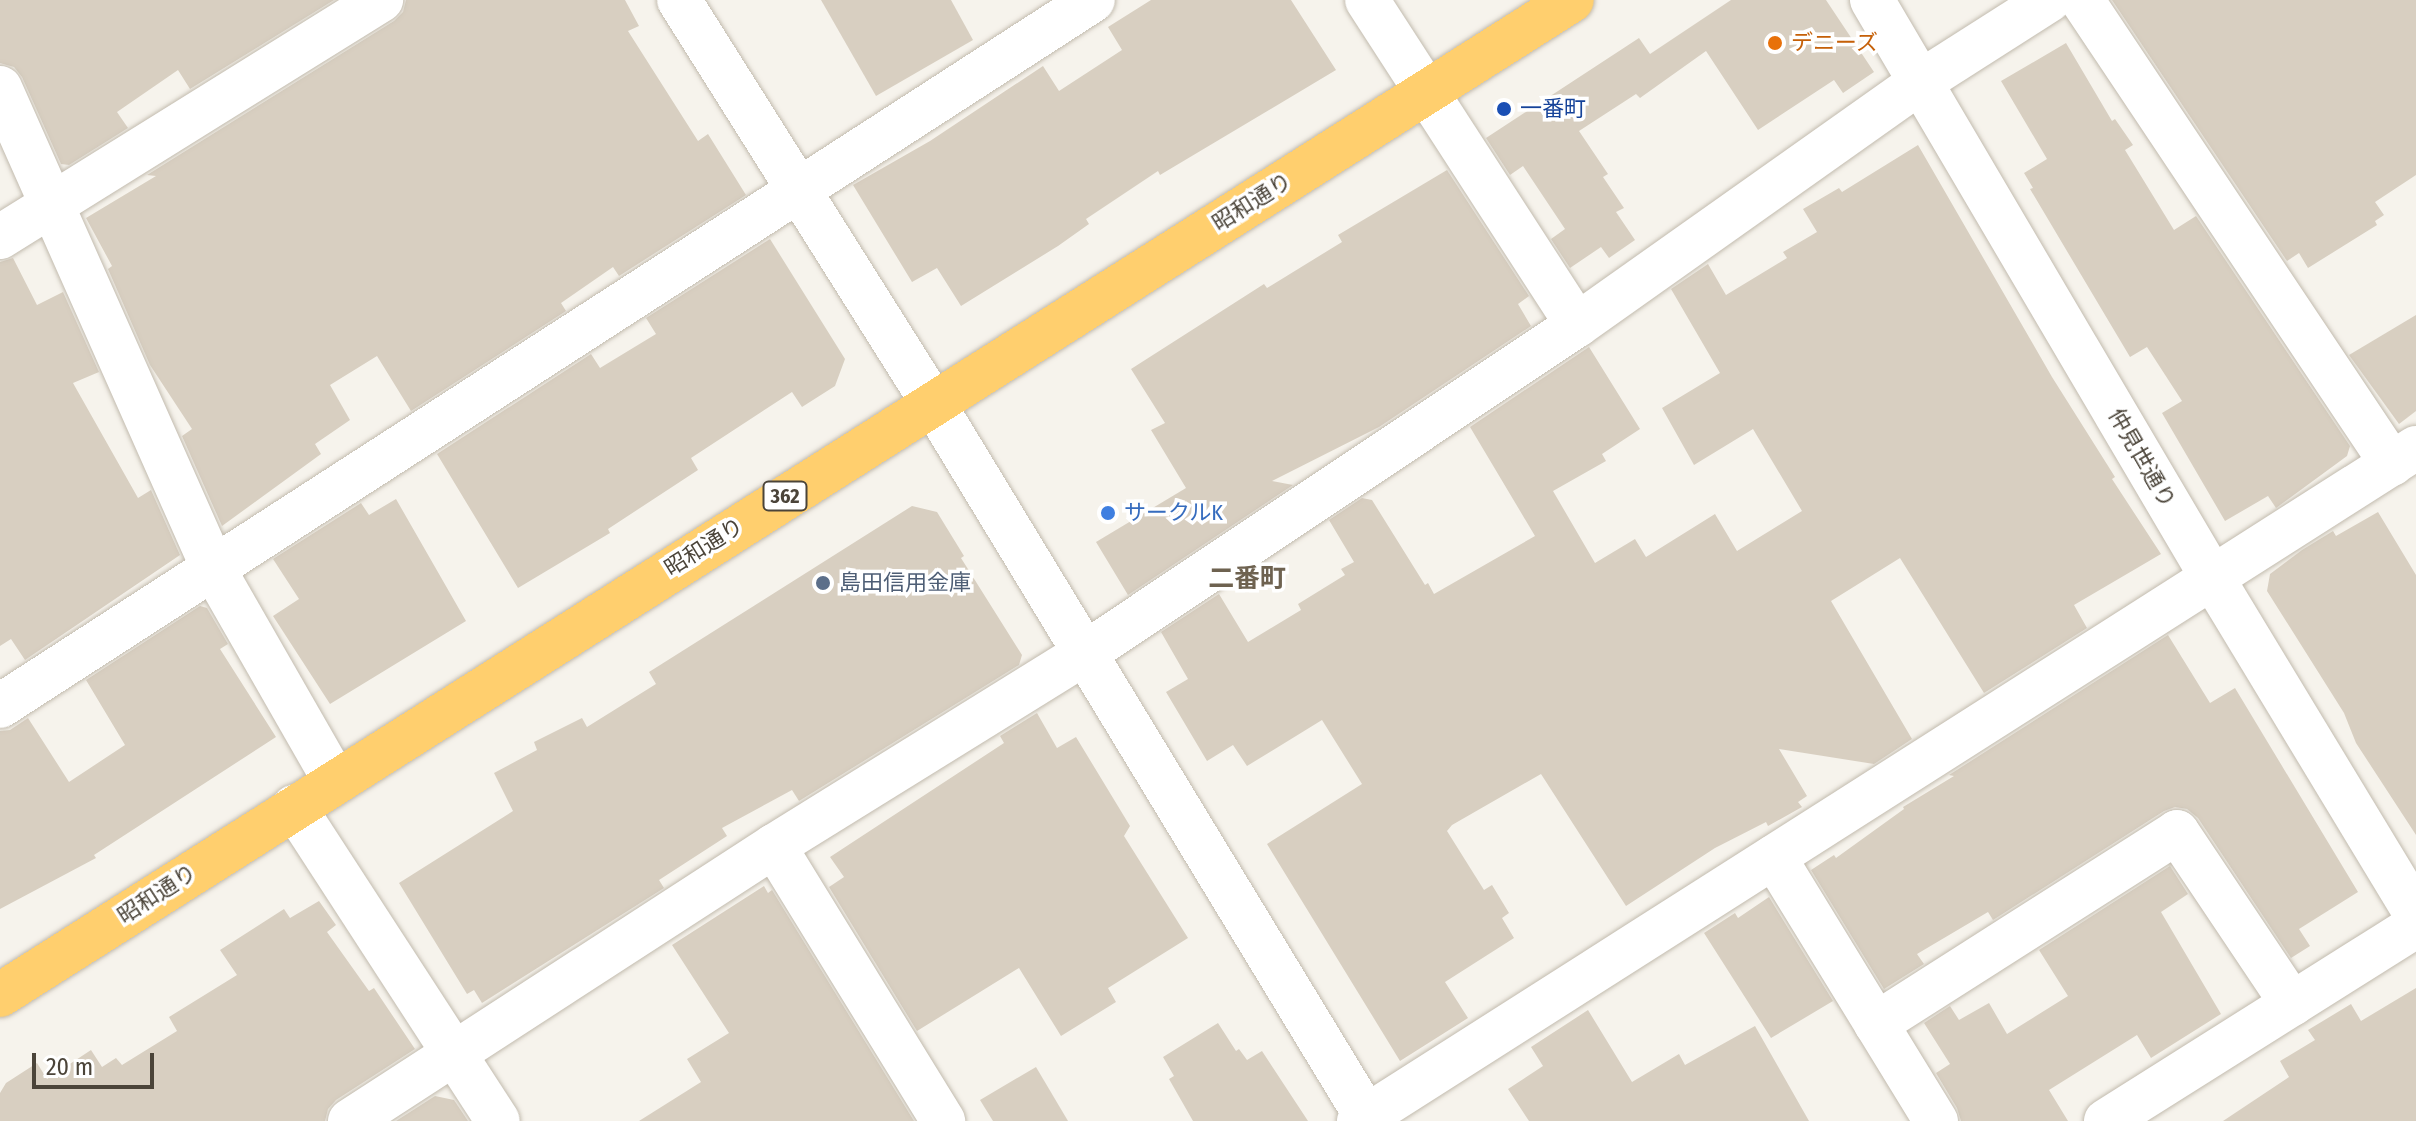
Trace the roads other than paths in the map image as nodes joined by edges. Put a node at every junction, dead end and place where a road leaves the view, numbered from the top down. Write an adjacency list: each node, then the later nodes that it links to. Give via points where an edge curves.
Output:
1 (381, 0): 13 (street)
2 (679, 0): 12 (street)
3 (1093, 0): 12 (street)
4 (1367, 0): 11 (street)
5 (1572, 0): 11 (highway, 昭和通り / 362)
6 (1872, 0): 9 (street, 仲見世通り)
7 (2049, 0): 9 (street)
8 (2082, 0): 17 (street)
9 (1922, 81): 15 (street); 19 (street, 仲見世通り)
10 (0, 88): 13 (street)
11 (1426, 93): 15 (street); 16 (highway, 昭和通り / 362)
12 (798, 192): 16 (street); 18 (street)
13 (51, 206): 14 (street); 18 (street)
14 (0, 237)
15 (1577, 325): 20 (street)
16 (933, 403): 20 (street); 22 (highway, 昭和通り / 362)
17 (2404, 456): 19 (street)
18 (213, 568): 21 (street); 22 (street)
19 (2213, 579): 25 (street); 26 (street, 仲見世通り)
20 (1084, 654): 24 (street); 32 (street)
21 (0, 706)
22 (335, 781): 23 (highway, 昭和通り / 362)
23 (294, 807): 28 (highway, 昭和通り / 362); 31 (street)
24 (774, 846): 31 (street); 35 (street)
25 (1774, 857): 30 (street); 32 (street)
26 (2416, 914)
27 (2416, 926): 29 (street)
28 (0, 995)
29 (2292, 1004): 30 (street, via 2177,832); 37 (street)
30 (1876, 1024): 36 (street)
31 (454, 1053): 33 (street); 34 (street)
32 (1365, 1120)
33 (350, 1121)
34 (498, 1121)
35 (943, 1121)
36 (1936, 1121)
37 (2106, 1121)

